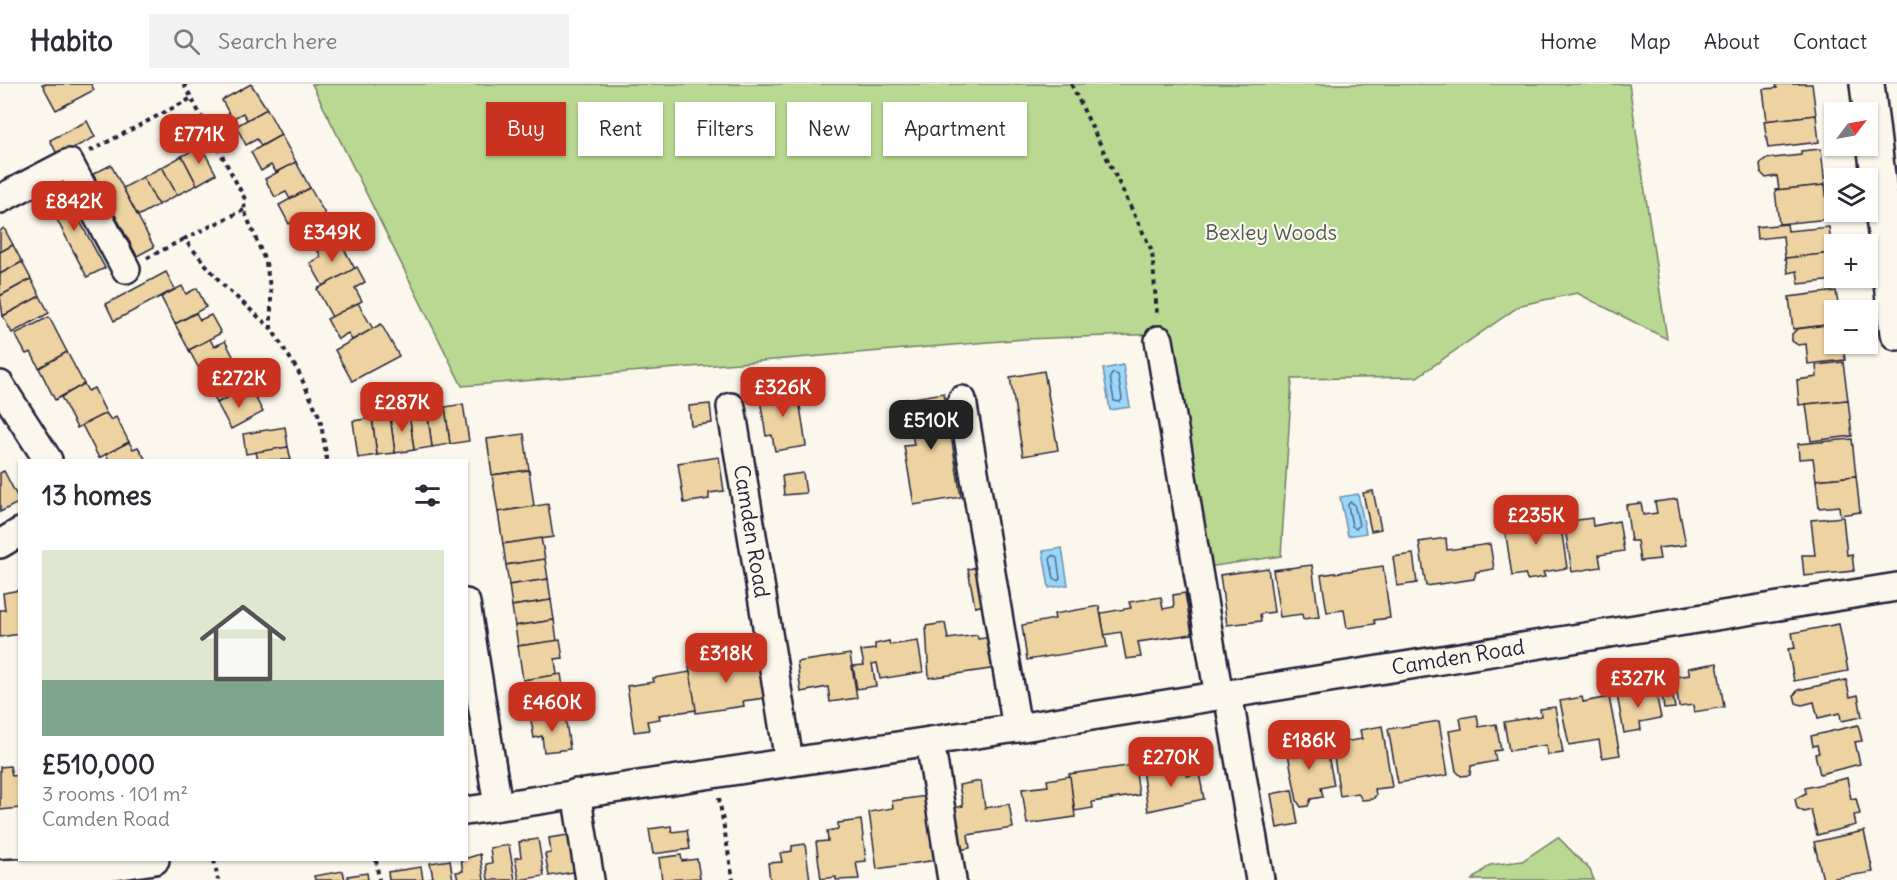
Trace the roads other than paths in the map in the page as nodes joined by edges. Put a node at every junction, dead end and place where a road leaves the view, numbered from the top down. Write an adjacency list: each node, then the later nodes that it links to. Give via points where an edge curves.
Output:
1 (1867, 84): 4 (main road)
2 (0, 199): 3 (street, via 69,163)
3 (126, 269)
4 (1897, 333)
5 (1159, 340): 14 (street)
6 (0, 385): 9 (street)
7 (962, 400): 15 (street)
8 (731, 407): 17 (street, Camden Road)
9 (47, 459)
10 (18, 533): 11 (street)
11 (0, 544)
12 (1897, 587): 14 (street, Camden Road)
13 (468, 616): 19 (street)
14 (1223, 695): 15 (street, Camden Road); 25 (street)
15 (1017, 728): 16 (street, Camden Road)
16 (930, 741): 17 (street, Camden Road); 24 (street)
17 (789, 762): 18 (street, Camden Road)
18 (576, 793): 19 (street, Camden Road); 23 (street)
19 (498, 806): 20 (street, Camden Road)
20 (468, 811)
21 (148, 861): 22 (street, via 88,870)
22 (0, 873)
23 (590, 880)
24 (952, 880)
25 (1260, 880)

